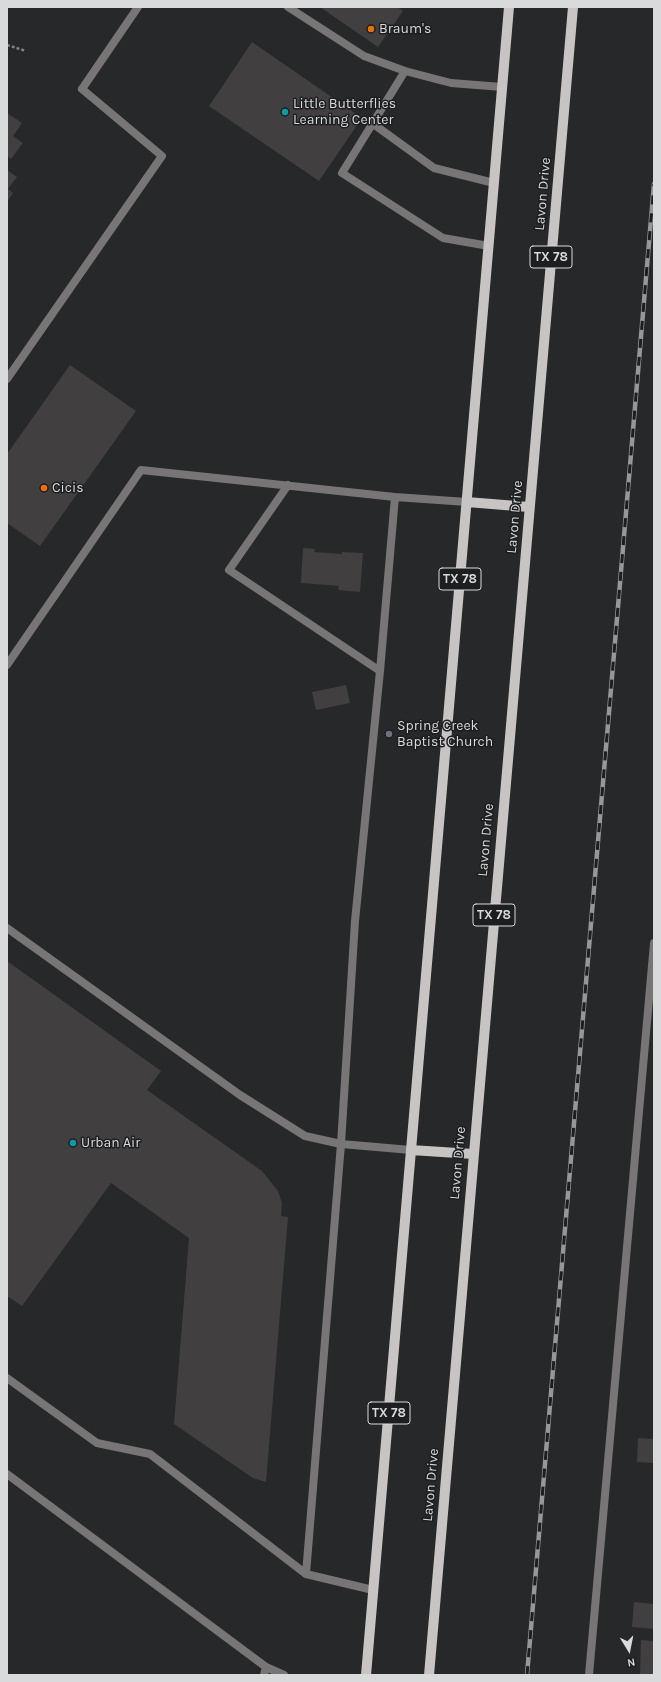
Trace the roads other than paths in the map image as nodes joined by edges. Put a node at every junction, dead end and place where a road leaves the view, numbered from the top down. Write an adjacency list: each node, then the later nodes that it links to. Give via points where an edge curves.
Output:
1 (138, 7): 10 (street, via 82,89 162,156)
2 (288, 7): 5 (street, via 364,56)
3 (509, 7): 6 (main road, TX 78)
4 (573, 7): 14 (main road, Lavon Drive / TX 78)
5 (405, 71): 6 (street, via 451,83); 7 (street)
6 (502, 87): 8 (main road, TX 78)
7 (372, 123): 8 (street, via 434,168); 9 (street, via 342,172 443,238)
8 (494, 183): 9 (main road, TX 78)
9 (488, 246): 13 (main road, TX 78)
10 (7, 379)
11 (288, 485): 12 (street); 15 (street, via 142,470); 16 (street, via 229,570)
12 (395, 497): 13 (street); 16 (street)
13 (467, 502): 14 (main road); 20 (main road, TX 78)
14 (529, 508): 21 (main road, Lavon Drive / TX 78)
15 (7, 665)
16 (380, 670): 19 (street, via 355,921)
17 (7, 928): 19 (street, via 240,1095 305,1136)
18 (654, 943): 30 (street)
19 (341, 1144): 20 (street); 24 (street)
20 (411, 1150): 21 (main road); 25 (main road, TX 78)
21 (473, 1154): 29 (main road, Lavon Drive / TX 78)
22 (7, 1378): 24 (street, via 97,1443 150,1454)
23 (7, 1474): 26 (street)
24 (306, 1574): 25 (street)
25 (373, 1590): 28 (main road, TX 78)
26 (265, 1671): 27 (street)
27 (284, 1675)
28 (366, 1675)
29 (429, 1675)
30 (589, 1675)

